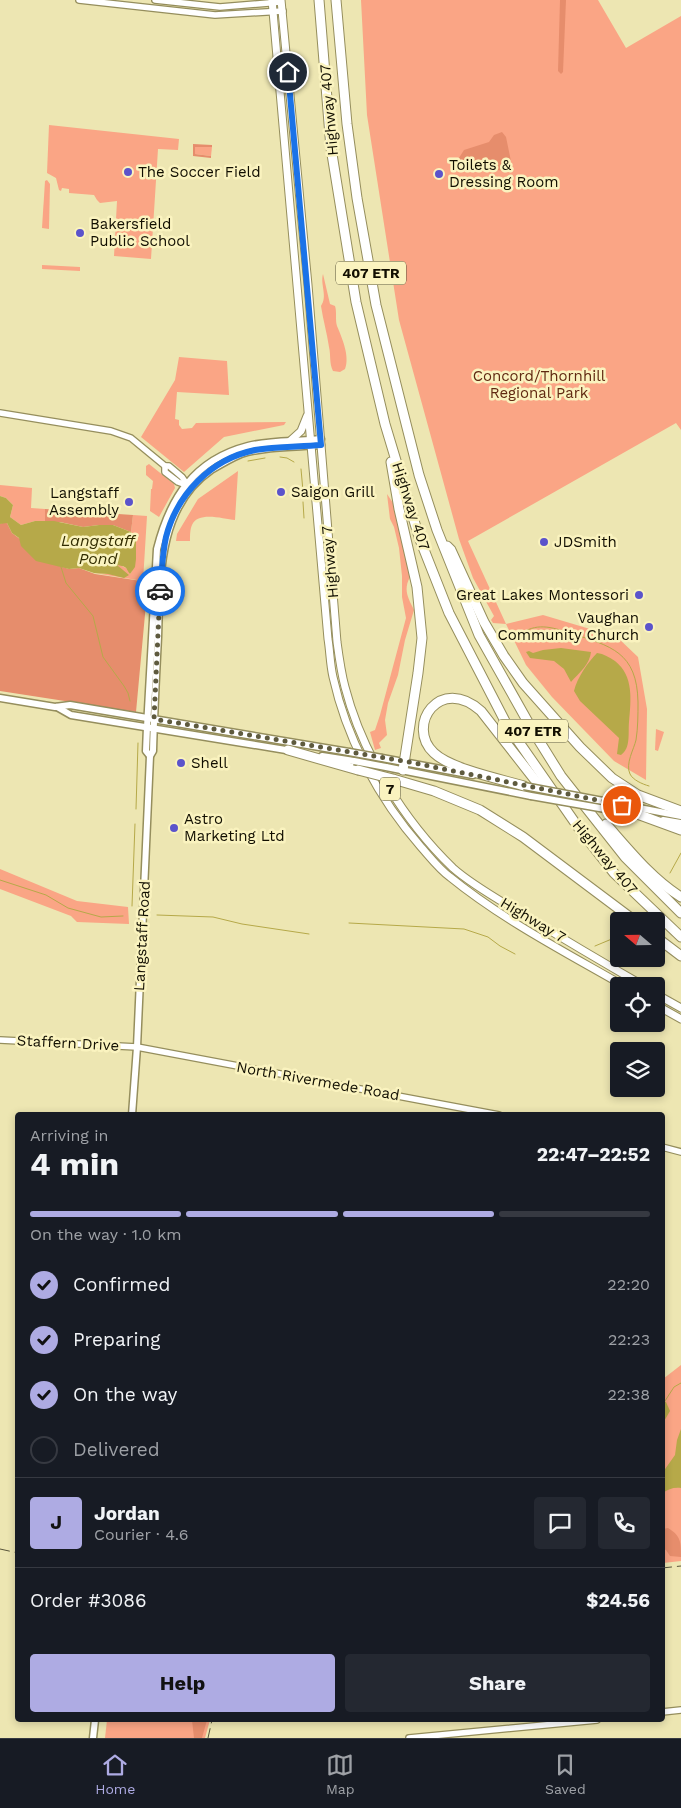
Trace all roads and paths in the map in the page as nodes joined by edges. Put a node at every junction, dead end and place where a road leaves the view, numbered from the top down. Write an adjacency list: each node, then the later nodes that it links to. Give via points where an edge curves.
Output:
1 (79, 0): 8 (street, via 215,14)
2 (155, 0): 6 (street, via 220,7)
3 (318, 0): 11 (highway, Highway 407 / 407 ETR, via 333,157 356,302)
4 (336, 0): 16 (highway, Highway 407 / 407 ETR, via 352,161 376,305 419,474)
5 (281, 1): 6 (street); 7 (main road, Highway 7 / 7)
6 (272, 2): 8 (main road, Highway 7 / 7)
7 (282, 11): 8 (street); 13 (main road, Highway 7 / 7)
8 (273, 12): 9 (main road, Highway 7 / 7)
9 (309, 408): 12 (main road, via 304,427); 14 (main road, Highway 7 / 7)
10 (0, 413): 15 (street, via 111,430 131,438 165,466 165,472)
11 (385, 424): 22 (highway, via 399,509 420,600 422,638); 25 (highway, Highway 407 / 407 ETR, via 419,537 449,613 507,725)
12 (290, 441): 14 (main road, Langstaff Road); 15 (main road, Langstaff Road, via 249,445 228,453 199,471)
13 (321, 442): 14 (main road, Langstaff Road); 37 (main road, Highway 7 / 7, via 336,642 345,688 366,745 392,794 423,835 455,869 498,900)
14 (310, 443): 15 (main road, Langstaff Road, via 240,454); 38 (main road, Highway 7 / 7, via 333,676 355,743 374,783 411,835 448,876 493,909)
15 (188, 487): 19 (main road, Langstaff Road, via 174,514 163,554)
16 (441, 539): 24 (highway, via 451,550 487,628 530,691 612,778 638,795); 26 (highway, Highway 407 / 407 ETR, via 479,635 561,776)
17 (0, 698): 18 (main road)
18 (56, 707): 19 (main road, via 70,705); 20 (main road, via 71,714)
19 (151, 718): 20 (main road, Langstaff Road); 22 (main road, bridge, via 382,758)
20 (151, 728): 21 (main road); 44 (main road, Langstaff Road, via 153,751 150,756)
21 (288, 750): 22 (main road, bridge, via 386,767); 32 (highway, bridge, via 434,791 480,810 524,837)
22 (403, 766): 23 (main road); 27 (main road, bridge, via 531,796)
23 (524, 786): 25 (highway, via 457,766 433,752 425,742 423,730 432,707 447,698 471,702 535,780); 28 (main road, bridge)
24 (681, 810)
25 (567, 811): 34 (highway, Highway 407 / 407 ETR, via 614,873)
26 (588, 811): 31 (highway, via 603,821 644,866); 33 (highway, Highway 407 / 407 ETR, via 625,857)
27 (640, 815): 29 (main road); 30 (highway)
28 (681, 816)
29 (681, 824)
30 (681, 830)
31 (681, 897)
32 (622, 912)
33 (681, 913)
34 (681, 938)
35 (665, 944): 36 (highway)
36 (681, 956)
37 (629, 977)
38 (610, 978)
39 (665, 999): 40 (main road)
40 (681, 1008)
41 (665, 1010): 42 (main road)
42 (681, 1020)
43 (0, 1040): 44 (street, Staffern Drive)
44 (137, 1047): 45 (main road, Langstaff Road); 46 (street, North Rivermede Road)
45 (132, 1112)
46 (483, 1112)
47 (665, 1148): 48 (street)
48 (681, 1152)
49 (681, 1710): 50 (street)
50 (665, 1712)
51 (95, 1722): 53 (main road)
52 (576, 1722): 54 (street)
53 (93, 1738)
54 (409, 1738)

